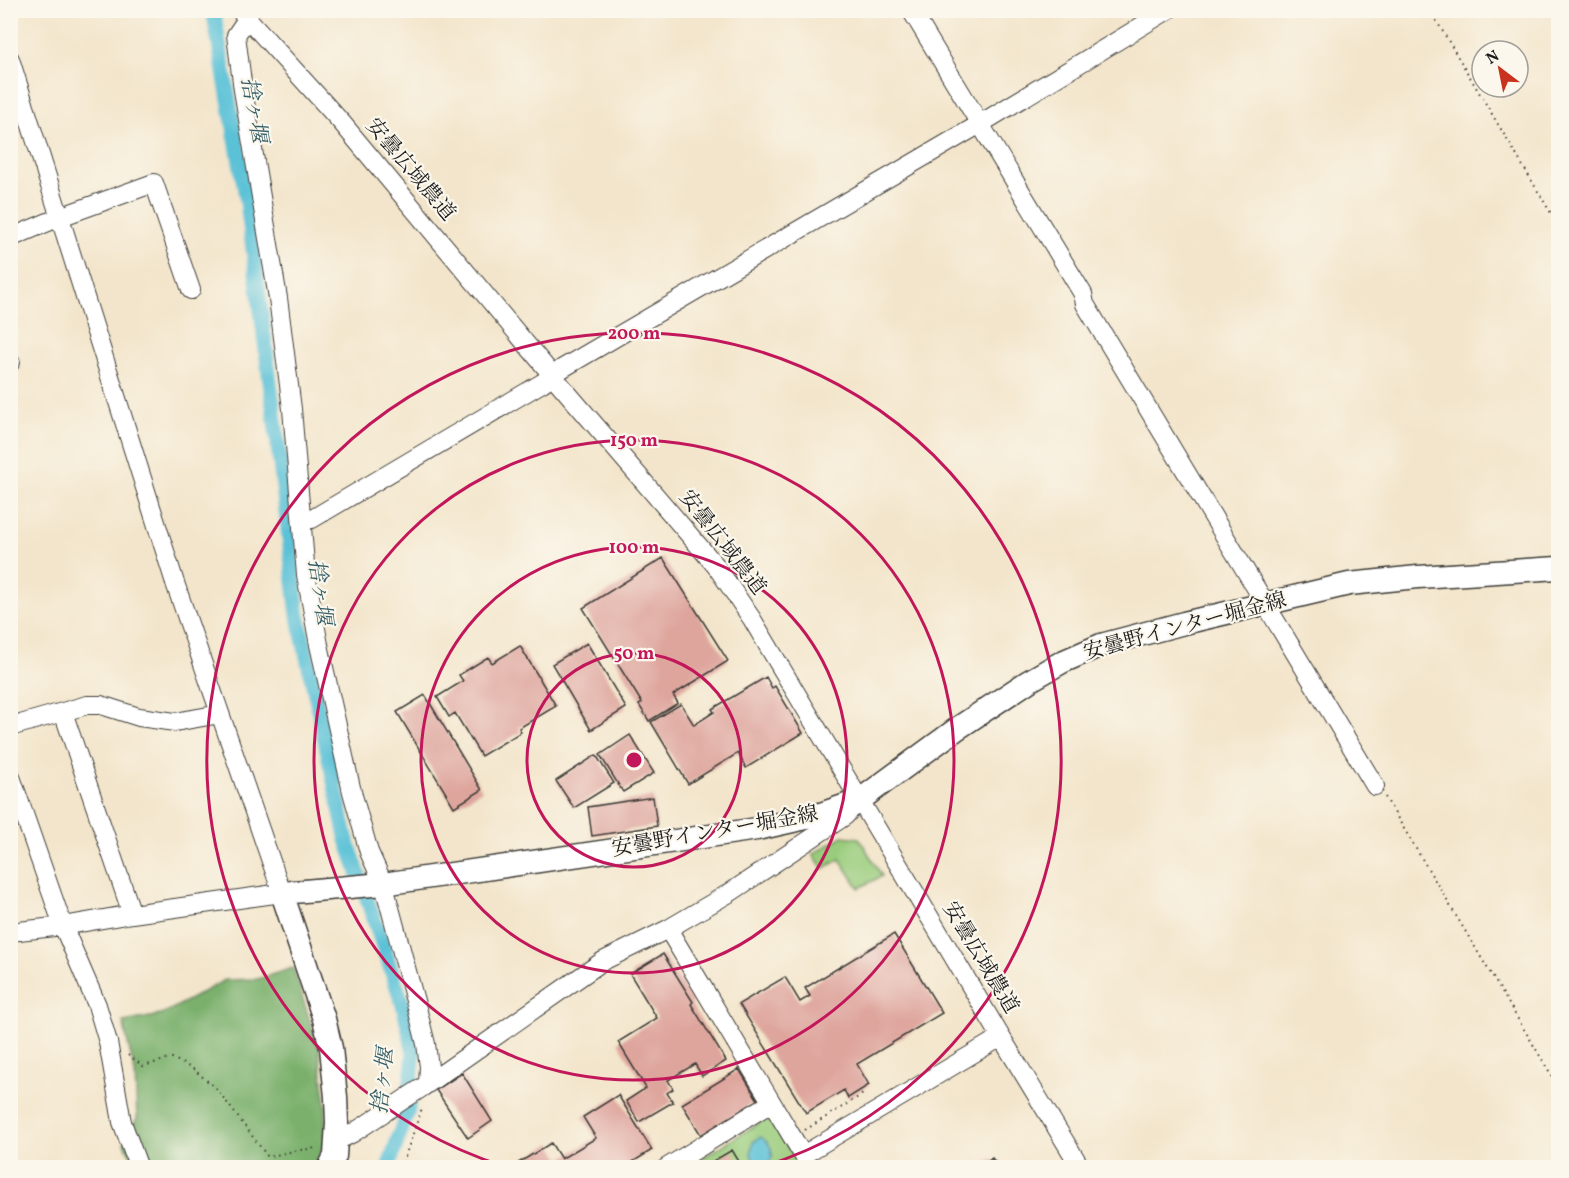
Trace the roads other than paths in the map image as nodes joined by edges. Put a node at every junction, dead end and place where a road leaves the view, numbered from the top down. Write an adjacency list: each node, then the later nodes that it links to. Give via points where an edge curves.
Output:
1 (911, 10): 5 (street)
2 (1168, 10): 5 (street)
3 (243, 15): 9 (street, 安曇広域農道, via 342,123); 10 (street, via 236,35 278,298)
4 (10, 58): 6 (street)
5 (980, 124): 9 (street); 12 (street)
6 (60, 217): 7 (street); 8 (street, via 154,183); 14 (street)
7 (10, 238)
8 (191, 290)
9 (552, 375): 10 (street, via 312,519); 18 (street, 安曇広域農道, via 716,566)
10 (302, 521): 19 (street, via 306,574 319,645 352,792)
11 (1558, 568): 12 (main road, 安曇野インター堀金線, via 1349,584)
12 (1264, 604): 17 (street); 18 (main road, 安曇野インター堀金線, via 1101,645 1062,662 958,728)
13 (63, 712): 14 (street, via 101,705 139,717 175,722); 15 (street); 21 (street)
14 (220, 714): 20 (street)
15 (10, 728)
16 (10, 774): 22 (street)
17 (1375, 786)
18 (860, 800): 19 (main road, 安曇野インター堀金線, via 815,816 757,829); 23 (street, via 845,816); 25 (street, 安曇広域農道)
19 (380, 884): 20 (main road, 安曇野インター堀金線); 26 (street, via 405,960 426,1044 429,1067)
20 (282, 893): 21 (street); 28 (main road, via 331,1048 336,1097)
21 (132, 914): 22 (street)
22 (63, 926): 24 (street); 29 (street, via 97,1005 108,1042 122,1122)
23 (668, 929): 26 (street, via 603,961); 27 (street)
24 (10, 932)
25 (995, 1040): 27 (street, via 803,1155); 32 (street, 安曇広域農道)
26 (425, 1085): 28 (street, via 353,1133)
27 (771, 1103): 31 (street)
28 (327, 1144): 30 (main road, via 335,1156)
29 (140, 1167)
30 (329, 1167)
31 (666, 1167)
32 (1081, 1167)

